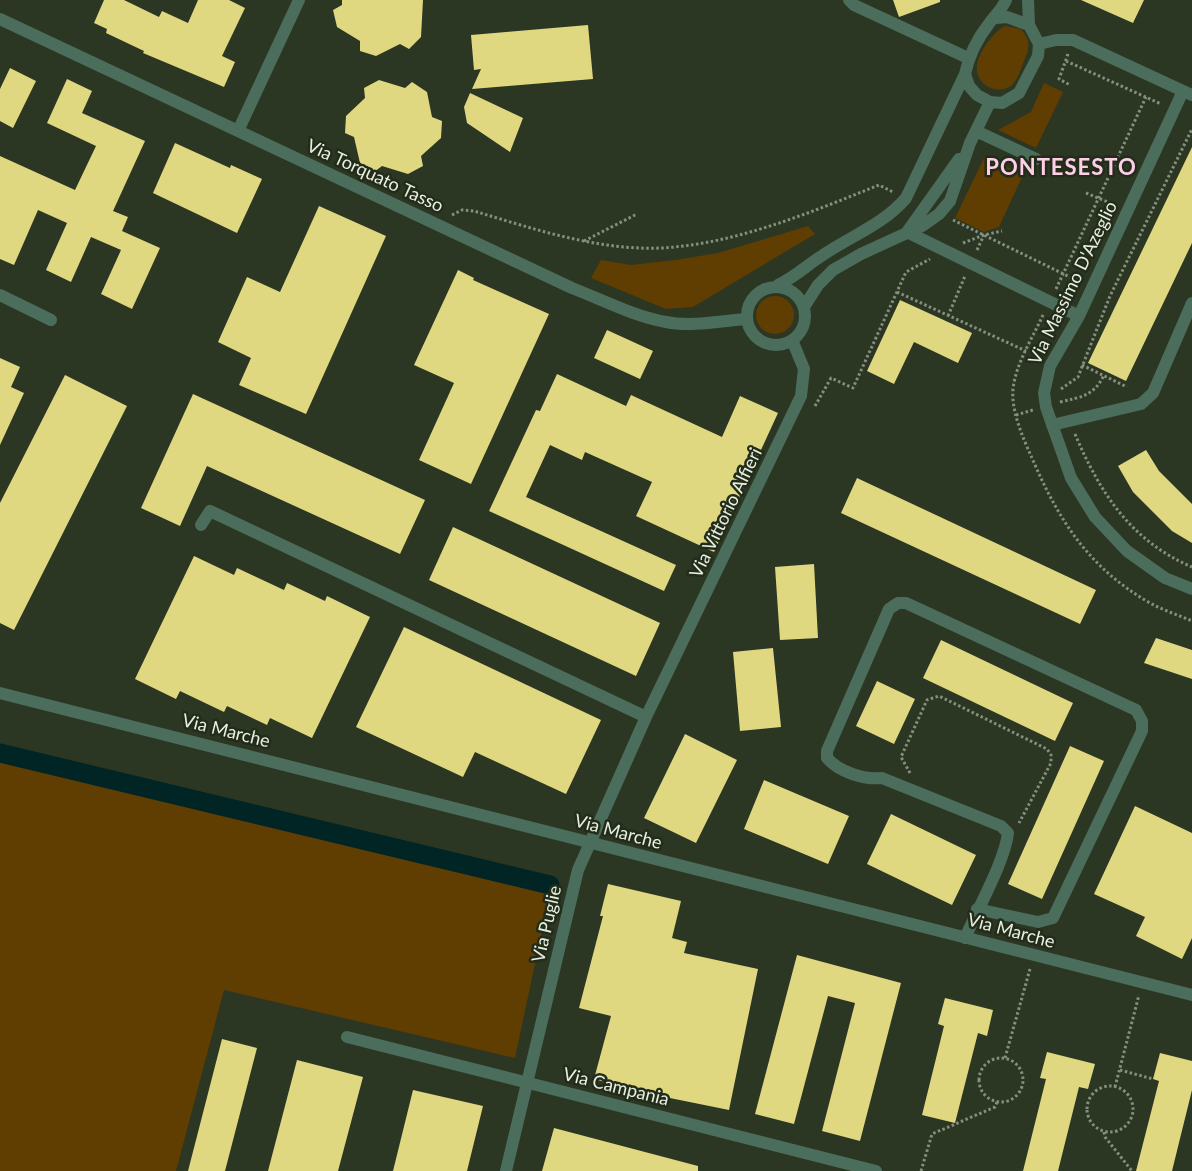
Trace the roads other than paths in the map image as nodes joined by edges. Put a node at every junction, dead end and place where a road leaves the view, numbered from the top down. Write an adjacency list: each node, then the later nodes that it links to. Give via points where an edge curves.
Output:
1 (299, 0): 13 (street)
2 (850, 0): 9 (street, via 854,5)
3 (1006, 0): 6 (street)
4 (1028, 0): 7 (street)
5 (0, 18): 13 (street, Via Torquato Tasso)
6 (996, 18): 7 (street, via 1008,16); 9 (street, via 989,22)
7 (1030, 25): 8 (street)
8 (1039, 44): 11 (street, Via Massimo D'Azeglio, via 1073,40); 12 (street, via 1038,56 1019,93 1002,103)
9 (968, 58): 10 (street)
10 (965, 74): 12 (street, via 977,96); 18 (street, via 906,198 894,212 822,255 794,278)
11 (1188, 93): 22 (street, Via Massimo D'Azeglio, via 1174,110)
12 (990, 102): 14 (street)
13 (238, 130): 23 (street, Via Torquato Tasso, via 633,313 676,323)
14 (976, 131): 15 (street); 16 (street)
15 (970, 143): 17 (street); 17 (street, via 950,201 939,214)
16 (1036, 159)
17 (907, 232): 21 (street, via 833,270 818,285); 22 (street)
18 (778, 285): 21 (street, via 793,291); 23 (street, via 755,294 748,306)
19 (0, 295): 24 (street)
20 (1192, 303): 26 (street, via 1153,393 1141,404)
21 (804, 307): 25 (street, via 802,330)
22 (1079, 316): 26 (street, Via Massimo D'Azeglio, via 1050,366 1044,393)
23 (746, 319): 25 (street, via 758,340 769,345 782,345)
24 (51, 320)
25 (792, 340): 30 (street, Via Vittorio Alfieri, via 804,369 801,396)
26 (1052, 425): 28 (street, Via Massimo D'Azeglio, via 1070,478 1095,517 1127,551 1165,578)
27 (201, 525): 31 (street, via 210,511)
28 (1192, 590)
29 (0, 694): 32 (street, Via Marche, via 539,828)
30 (656, 696): 31 (street, Via Puglie)
31 (646, 717): 32 (street, Via Puglie)
32 (589, 844): 34 (street, Via Marche); 37 (street, Via Puglie, via 578,870)
33 (977, 909): 33 (street, via 1038,922 1053,918 1142,732 1142,720 1136,710 906,603 898,604 889,609 827,751 827,758 832,764 869,780 882,778 1001,826 1008,833 1006,846); 34 (street)
34 (965, 938): 35 (street, Via Marche)
35 (1192, 996)
36 (347, 1037): 37 (street, Via Campania)
37 (527, 1082): 38 (street, Via Puglie); 39 (street, Via Campania)
38 (506, 1171)
39 (876, 1171)

